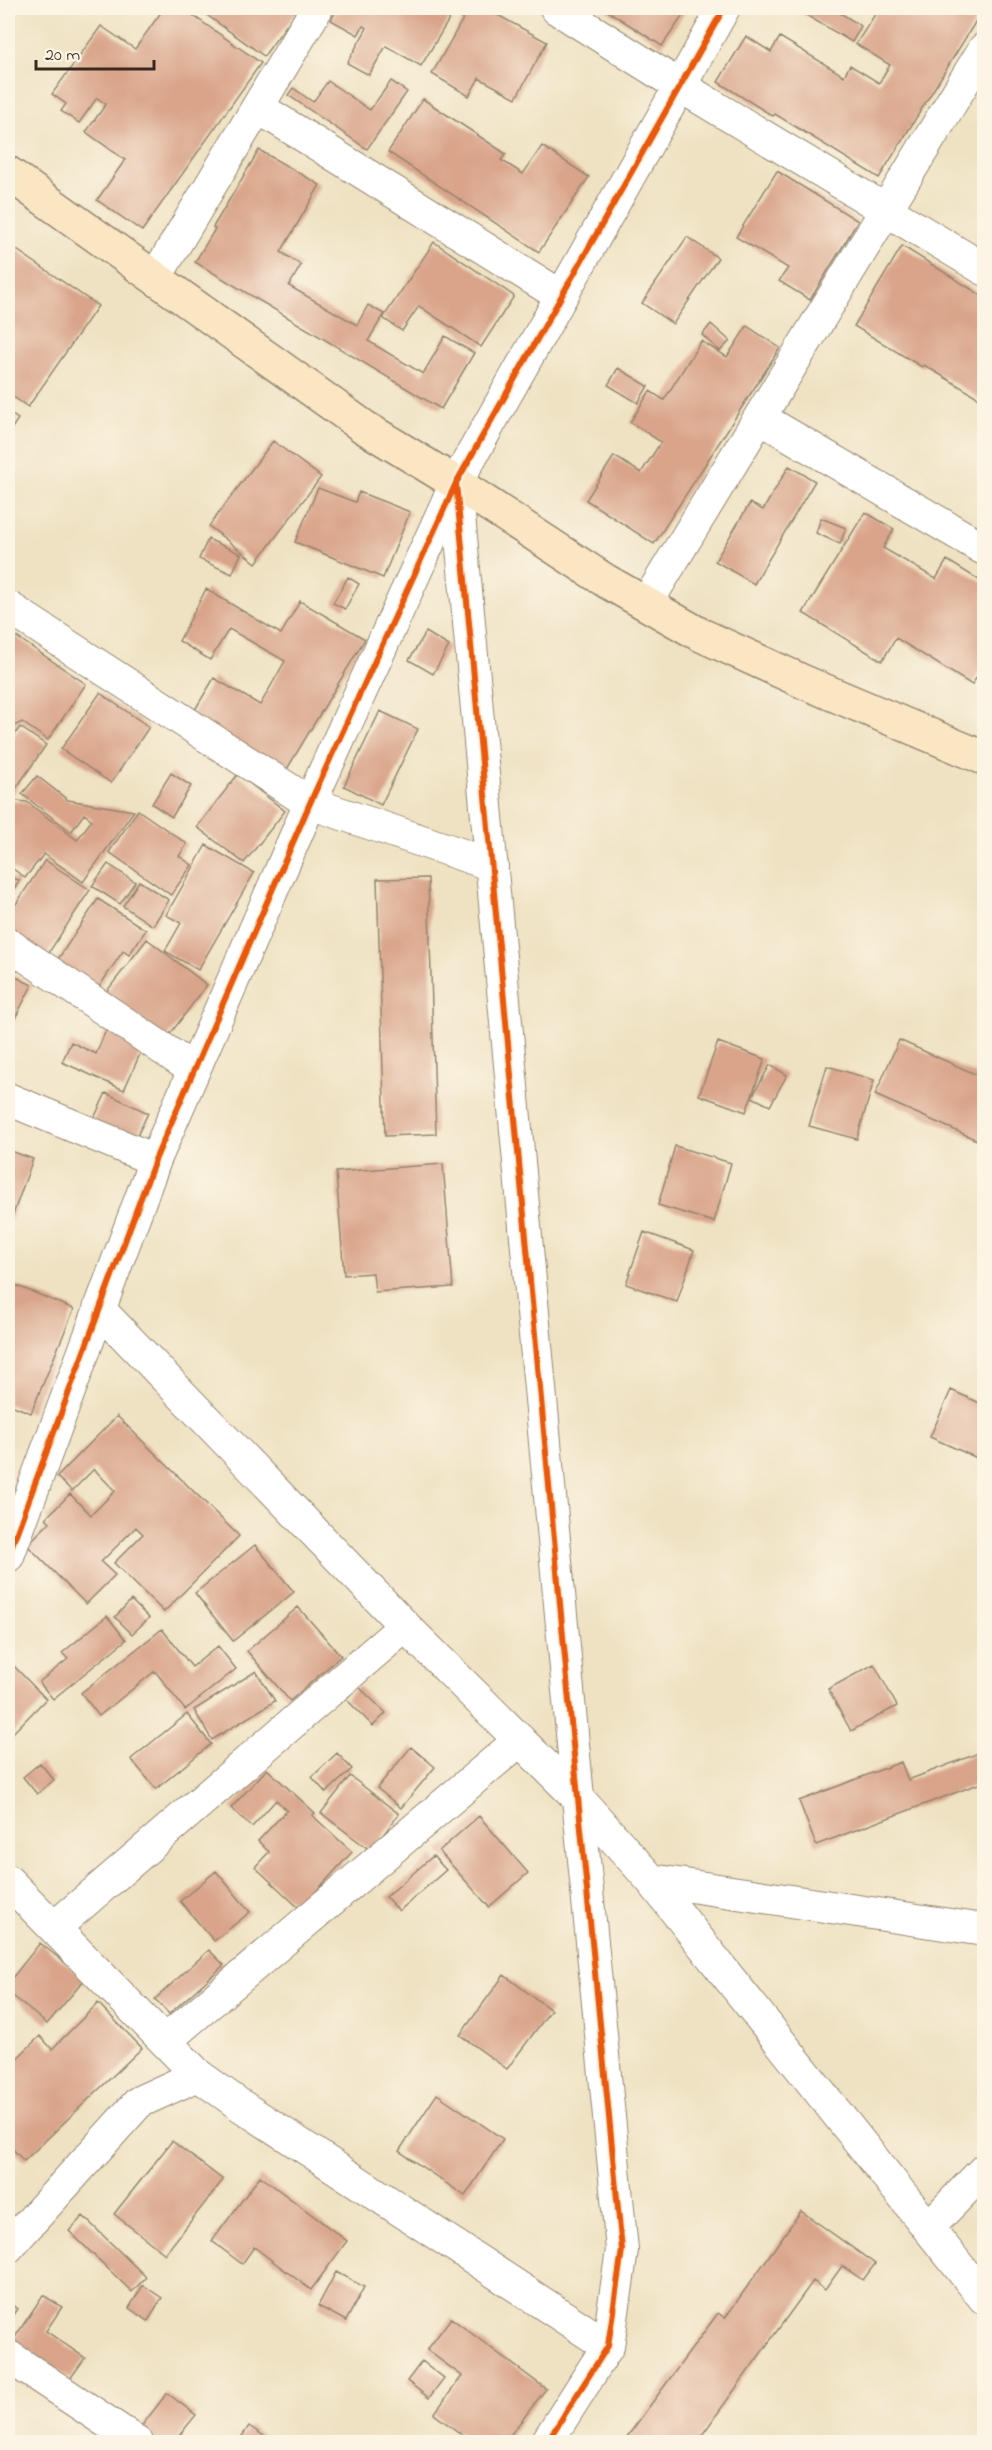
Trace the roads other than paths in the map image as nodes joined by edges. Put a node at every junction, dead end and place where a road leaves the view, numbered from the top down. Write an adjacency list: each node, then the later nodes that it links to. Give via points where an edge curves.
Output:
1 (317, 8): 6 (street)
2 (556, 8): 5 (street)
3 (723, 8): 5 (street)
4 (984, 49): 8 (street)
5 (680, 86): 8 (street); 11 (street)
6 (259, 108): 10 (street); 11 (street)
7 (8, 173): 10 (street)
8 (887, 210): 9 (street); 12 (street)
9 (984, 269)
10 (155, 278): 13 (street, via 364,427)
11 (561, 296): 13 (street)
12 (760, 418): 14 (street); 15 (street)
13 (456, 483): 15 (street); 18 (street); 19 (street)
14 (984, 549)
15 (646, 604): 17 (street, via 699,634)
16 (8, 607): 18 (street)
17 (984, 758)
18 (310, 803): 19 (street); 21 (street)
19 (492, 865): 28 (street)
20 (8, 944): 21 (street)
21 (194, 1070): 23 (street)
22 (8, 1099): 23 (street)
23 (155, 1160): 24 (street)
24 (99, 1309): 25 (street); 26 (street)
25 (8, 1556)
26 (405, 1626): 27 (street); 31 (street)
27 (520, 1740): 28 (street); 33 (street)
28 (578, 1798): 29 (street); 39 (street, via 622,2250)
29 (651, 1880): 32 (street); 36 (street)
30 (8, 1881): 31 (street)
31 (54, 1928): 33 (street)
32 (984, 1930)
33 (165, 2041): 34 (street)
34 (198, 2075): 37 (street, via 139,2102); 39 (street)
35 (984, 2170): 36 (street)
36 (928, 2228): 38 (street)
37 (8, 2247)
38 (984, 2298)
39 (608, 2346): 42 (street)
40 (8, 2356): 41 (street)
41 (137, 2442)
42 (547, 2442)

